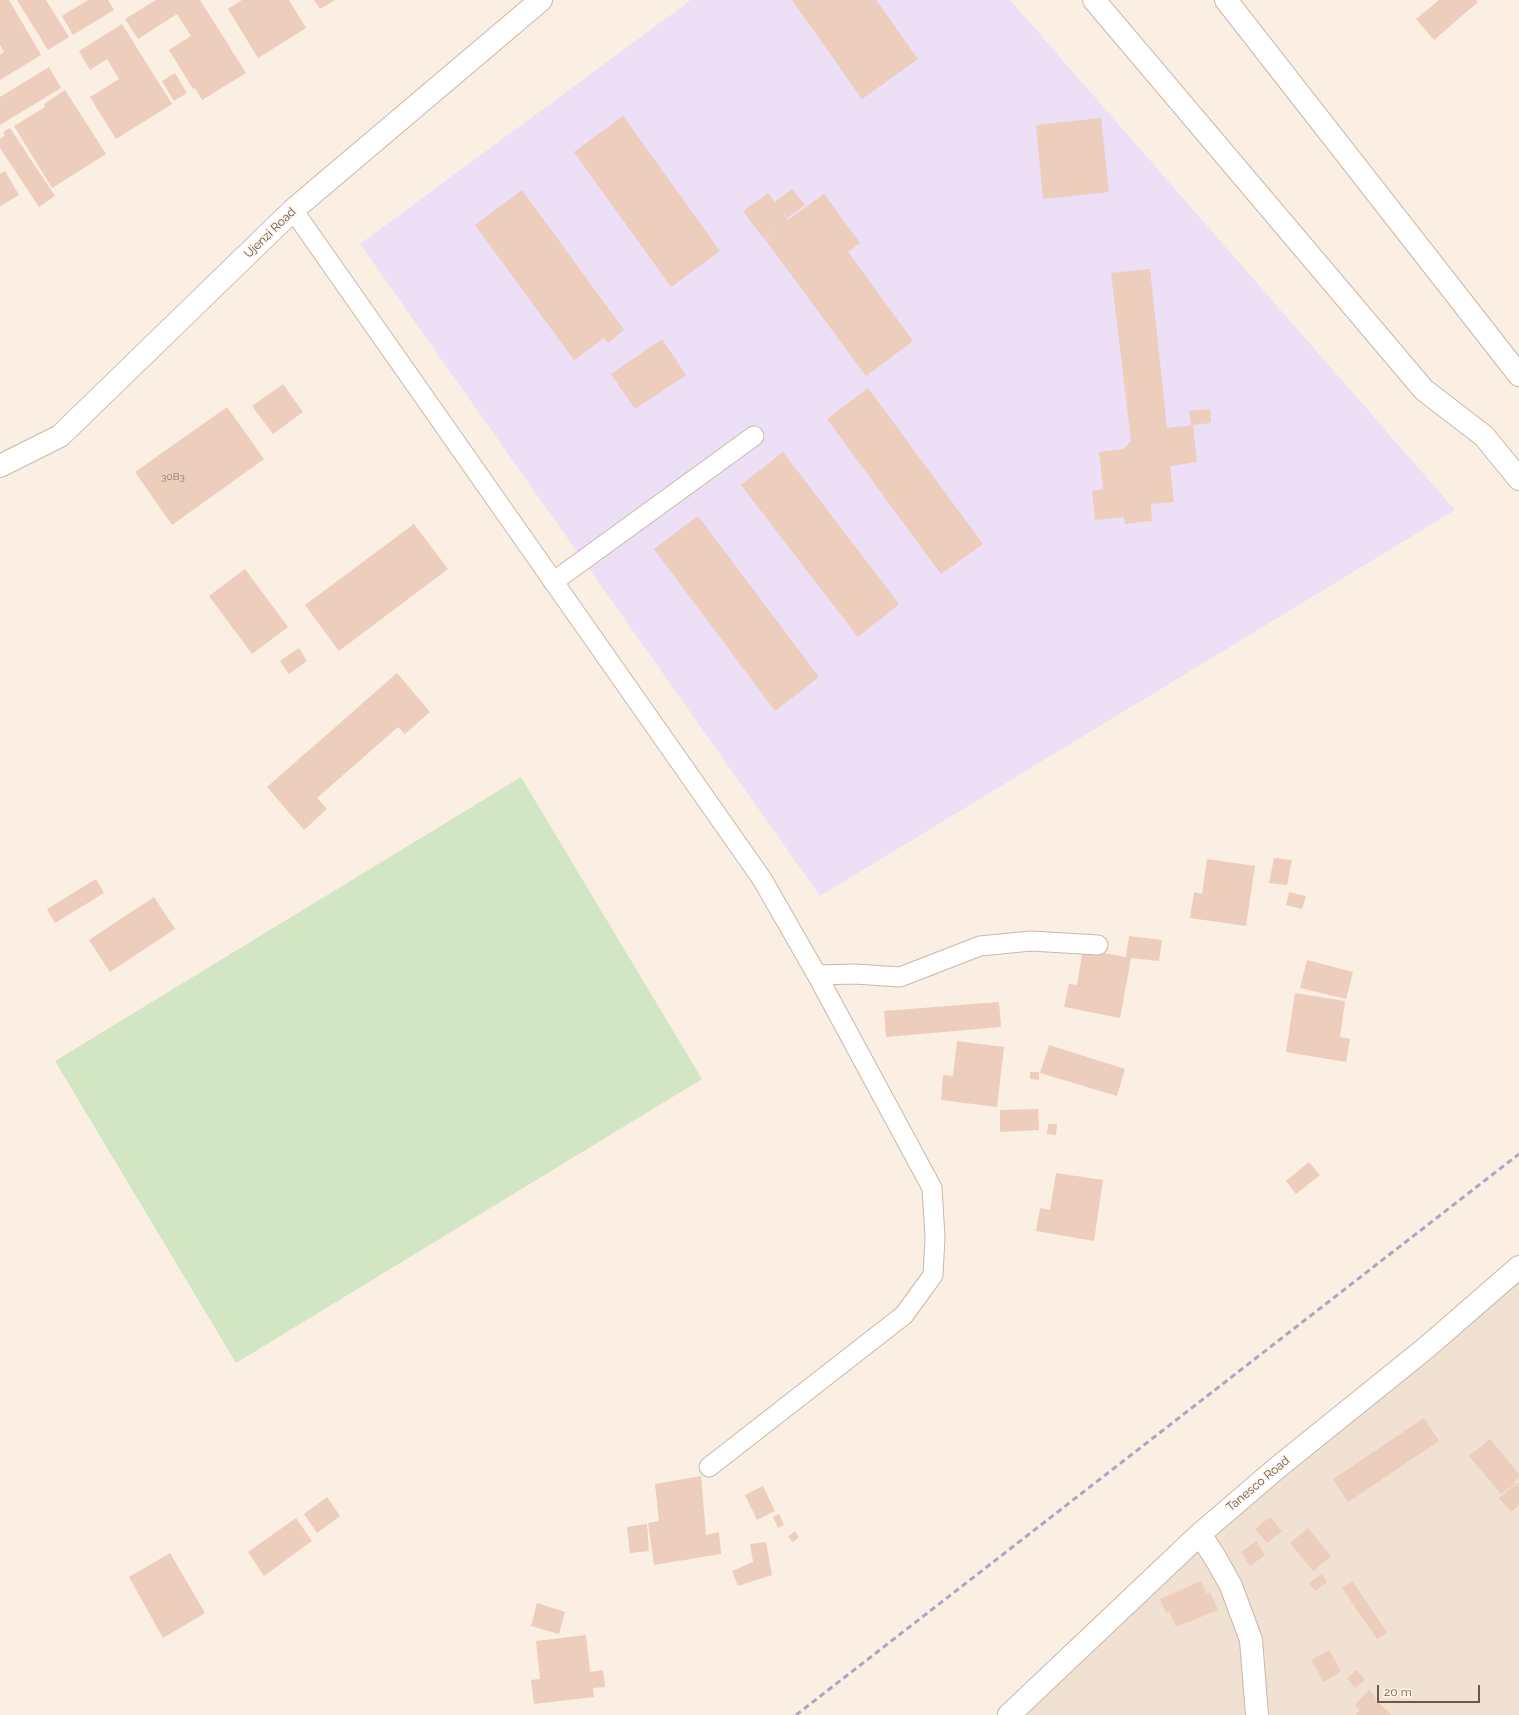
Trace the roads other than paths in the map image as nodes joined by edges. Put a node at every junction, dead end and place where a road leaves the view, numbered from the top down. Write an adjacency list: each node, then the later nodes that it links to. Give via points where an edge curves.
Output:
1 (541, 0): 4 (street, Ujenzi Road)
2 (1094, 0): 8 (street, via 1424,390 1484,436)
3 (1226, 0): 5 (street)
4 (293, 210): 7 (street, Ujenzi Road, via 60,436); 9 (lane)
5 (1519, 374)
6 (754, 436): 9 (lane)
7 (0, 466)
8 (1519, 479)
9 (553, 582): 11 (lane, via 762,879)
10 (1098, 945): 11 (lane, via 1031,941 980,946 900,977)
11 (817, 975): 13 (lane, via 932,1188 935,1237 933,1275 904,1315)
12 (1519, 1267): 14 (street, Tanesco Road)
13 (709, 1468)
14 (1200, 1534): 15 (street, Tanesco Road); 16 (street, via 1231,1586 1251,1640)
15 (1009, 1715)
16 (1257, 1715)

